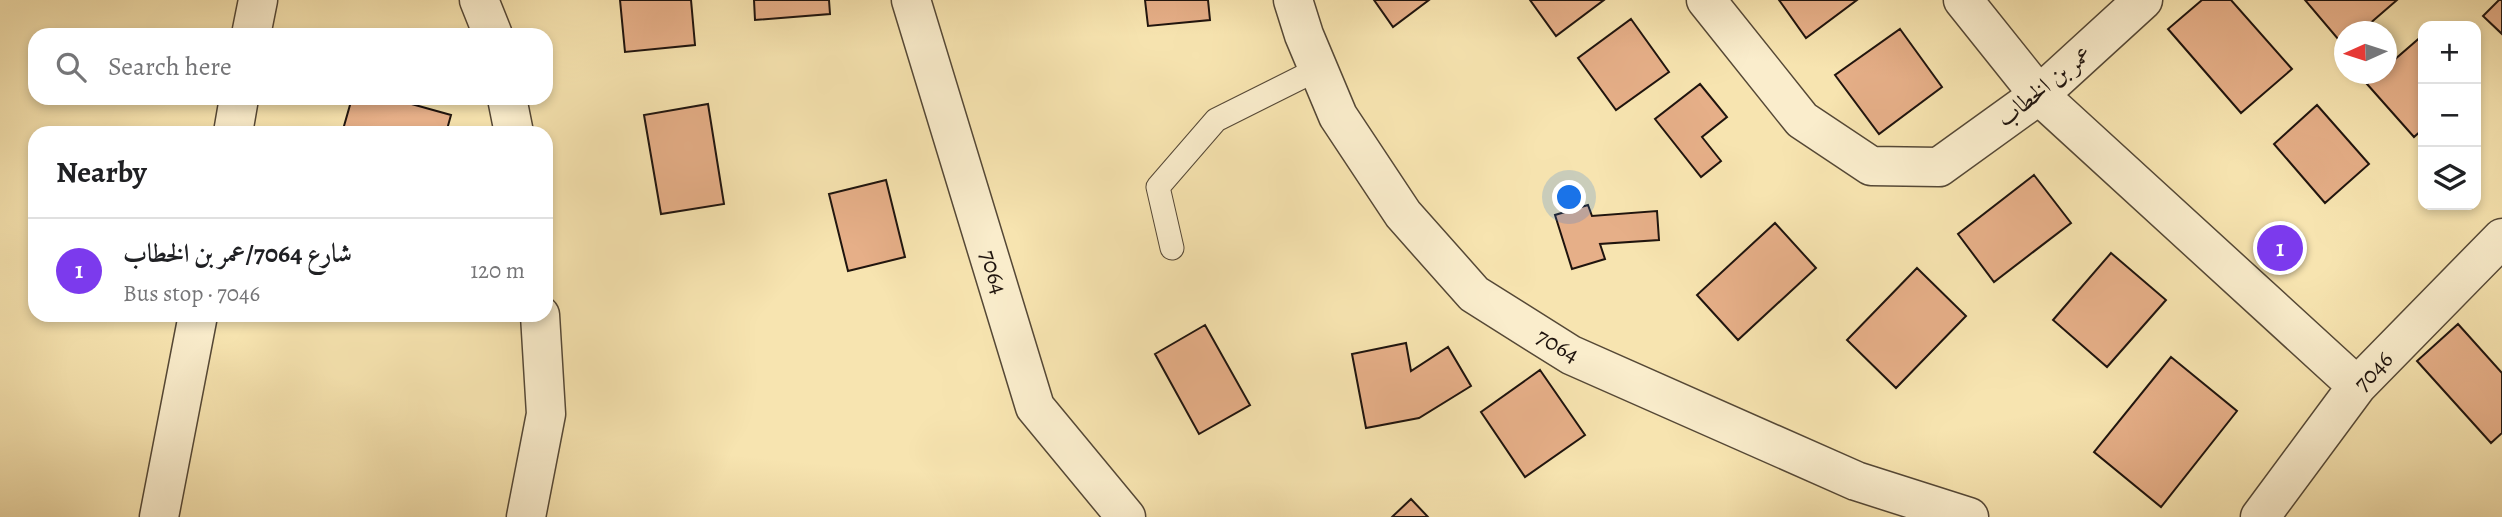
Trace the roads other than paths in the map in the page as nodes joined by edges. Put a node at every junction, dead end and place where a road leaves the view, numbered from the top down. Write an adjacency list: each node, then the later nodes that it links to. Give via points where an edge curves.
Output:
1 (258, 0): 8 (street)
2 (479, 0): 9 (street)
3 (911, 0): 23 (street, 7064, via 1035,407)
4 (1293, 0): 10 (street, 7064)
5 (1706, 0): 11 (street, عمر بن الخطاب, via 1802,120 1871,166 1939,167)
6 (1963, 0): 11 (street)
7 (2143, 0): 11 (street, عمر بن الخطاب)
8 (252, 28)
9 (490, 28)
10 (1318, 69): 17 (lane, via 1216,120 1158,187); 24 (street, 7064, via 1338,116 1403,214 1474,294 1571,355 1856,481)
11 (2039, 95): 20 (street)
12 (238, 105): 14 (street)
13 (508, 105): 15 (street)
14 (234, 126)
15 (513, 126)
16 (2502, 238): 20 (street, 7046)
17 (1172, 248)
18 (197, 322): 21 (street)
19 (540, 322): 22 (street, via 546,414)
20 (2357, 386): 25 (street, 7046)
21 (159, 517)
22 (526, 517)
23 (1126, 517)
24 (1969, 517)
25 (2260, 517)

